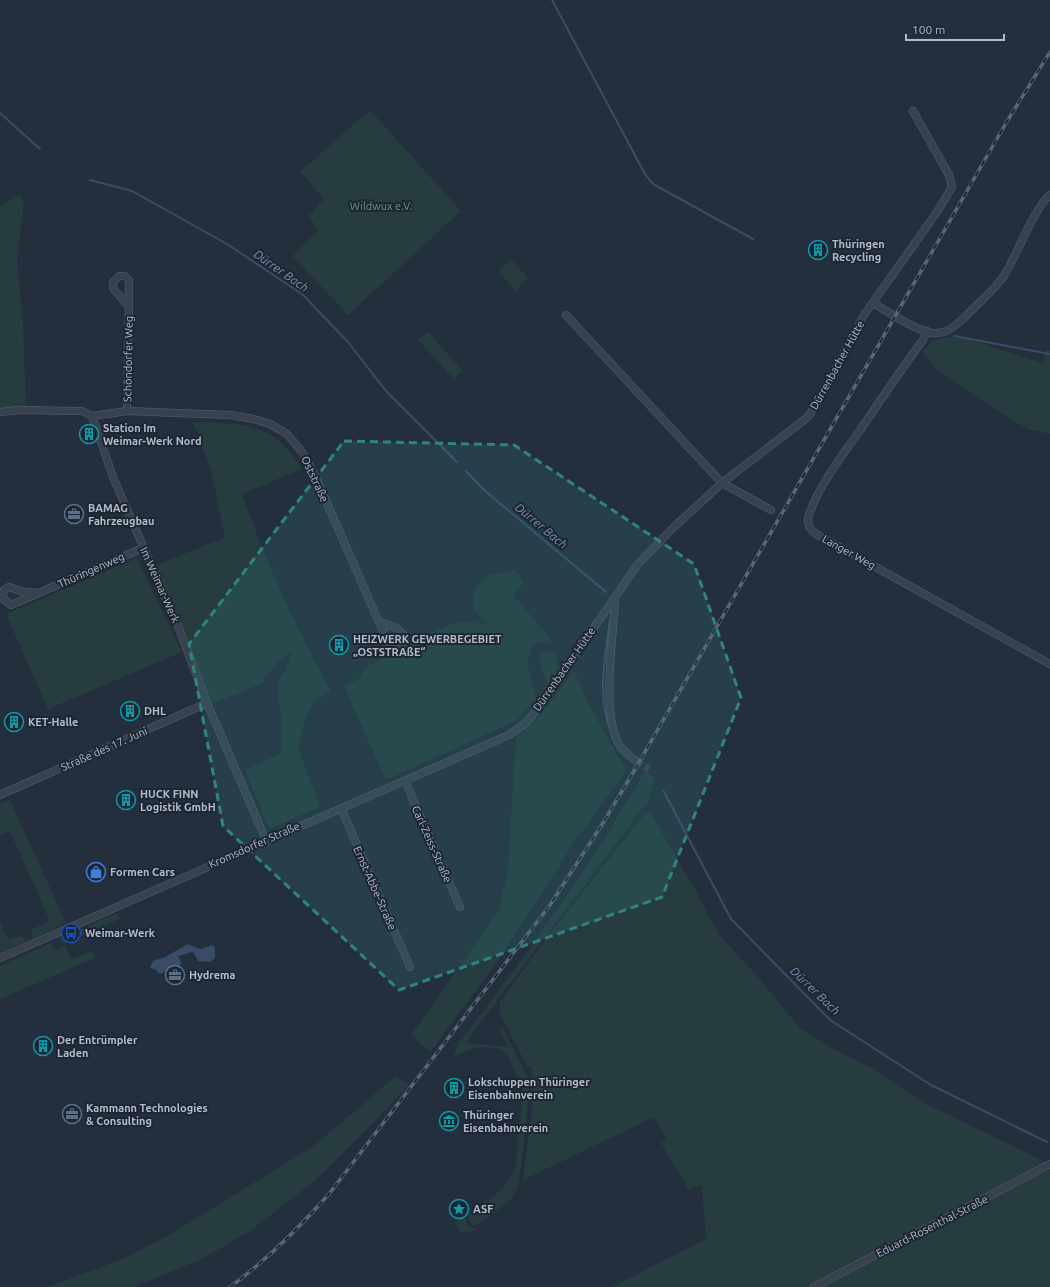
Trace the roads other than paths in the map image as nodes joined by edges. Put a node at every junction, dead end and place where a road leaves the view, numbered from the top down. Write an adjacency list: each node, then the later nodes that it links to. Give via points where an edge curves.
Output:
1 (913, 111): 3 (street, Dürrenbacher Hütte, via 949,175 952,187)
2 (1050, 195): 6 (street, via 995,287 951,330 932,333)
3 (872, 302): 6 (street); 10 (street, Dürrenbacher Hütte, via 808,417)
4 (129, 307): 7 (street, Schöndorfer Weg)
5 (566, 316): 10 (street)
6 (927, 331): 16 (street, Langer Weg, via 833,469 816,500 808,525 810,530 818,535)
7 (127, 411): 9 (street, Oststraße); 15 (street, Oststraße, via 238,415 262,421 287,434 312,469)
8 (0, 412): 9 (street, via 82,411)
9 (92, 416): 12 (street, Im Weimar-Werk, via 110,471)
10 (722, 484): 11 (street); 14 (street, Dürrenbacher Hütte, via 638,564)
11 (771, 510)
12 (143, 548): 13 (street, Thüringenweg); 17 (street, Im Weimar-Werk, via 180,631)
13 (39, 593)
14 (613, 599): 18 (street, Dürrenbacher Hütte, via 540,707 526,723); 19 (street, Dürrenbacher Hütte, via 615,602 610,683 611,712 615,736 620,747)
15 (379, 622)
16 (1050, 664)
17 (207, 703): 21 (street, Straße des 17. Juni); 23 (street, Im Weimar-Werk)
18 (509, 735): 20 (street, Kromsdorfer Straße)
19 (636, 761)
20 (405, 781): 22 (street, Kromsdorfer Straße); 24 (street, Carl-Zeiss-Straße)
21 (0, 795)
22 (341, 808): 23 (street, Kromsdorfer Straße); 26 (street, Ernst-Abbe-Straße)
23 (266, 840): 25 (street, Kromsdorfer Straße)
24 (460, 907)
25 (0, 958)
26 (410, 967)
27 (1050, 1164): 28 (street, Eduard-Rosenthal-Straße)
28 (814, 1287)

